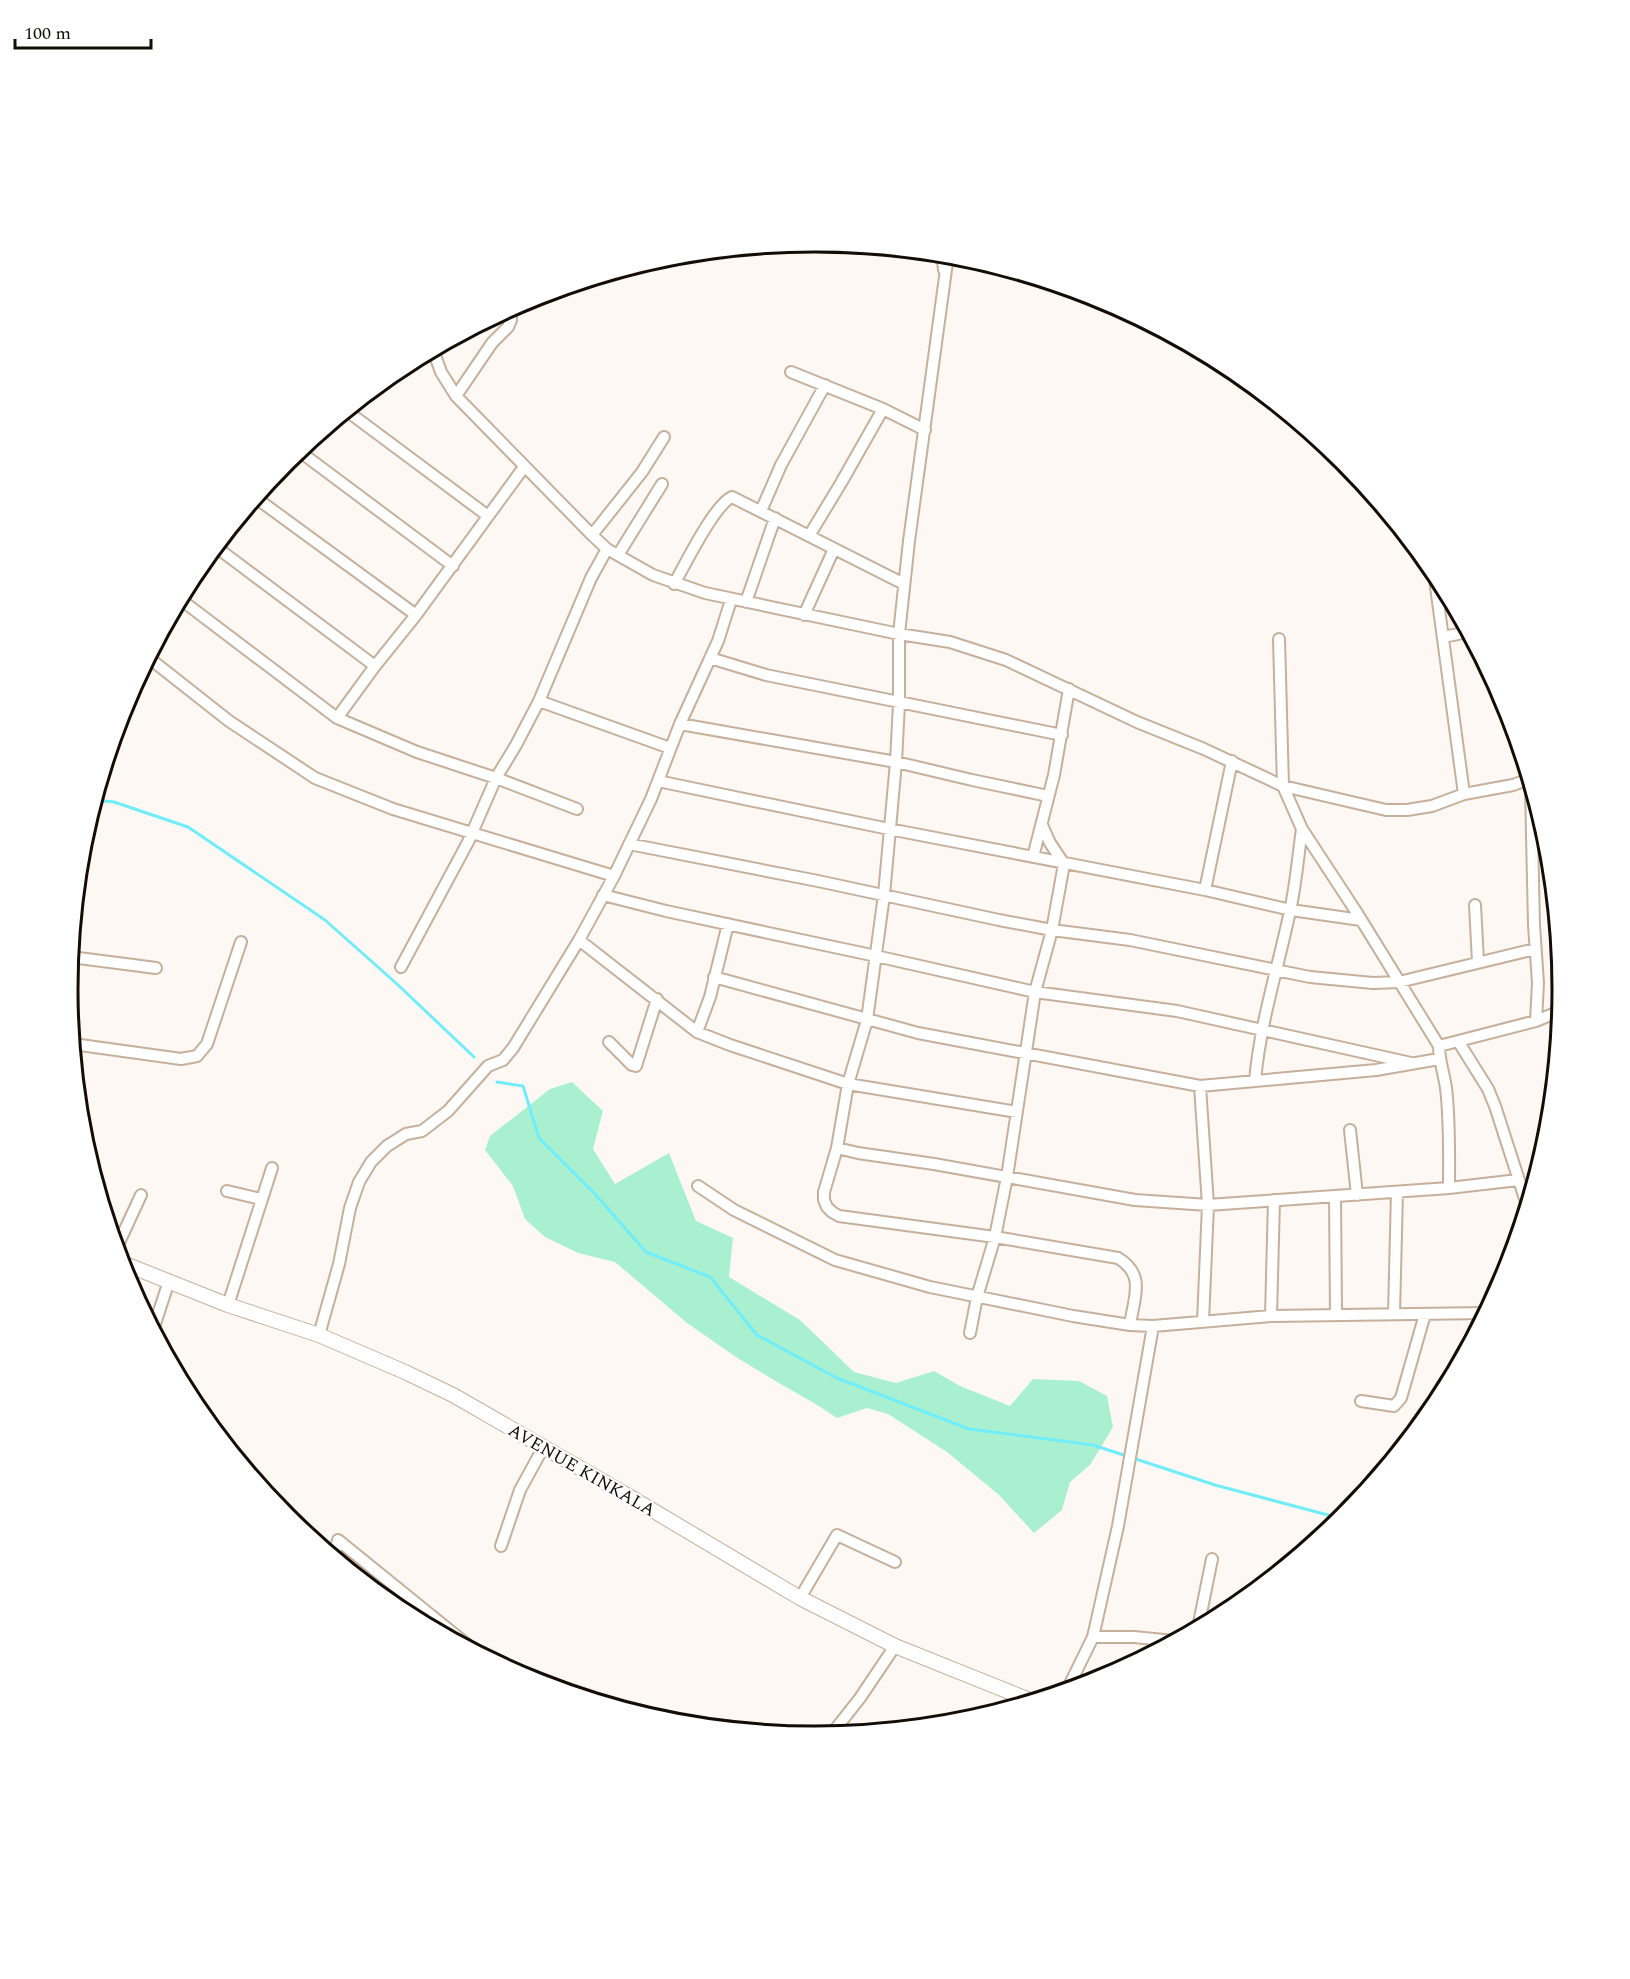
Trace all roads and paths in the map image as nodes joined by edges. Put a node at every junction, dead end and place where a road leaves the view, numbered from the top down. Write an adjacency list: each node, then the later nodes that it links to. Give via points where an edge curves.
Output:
1 (943, 264): 3 (street)
2 (947, 265): 3 (street)
3 (945, 280): 11 (street)
4 (511, 319): 8 (street)
5 (436, 358): 8 (street)
6 (791, 372): 7 (street)
7 (825, 385): 9 (street); 17 (street)
8 (456, 396): 14 (street)
9 (883, 409): 11 (street); 21 (street)
10 (353, 416): 18 (street)
11 (925, 430): 28 (street)
12 (664, 437): 20 (street)
13 (306, 456): 26 (street)
14 (524, 466): 18 (street); 20 (street)
15 (662, 484): 25 (street)
16 (262, 503): 33 (street)
17 (761, 510): 19 (street); 27 (street, via 732,497 725,501)
18 (488, 516): 26 (street)
19 (775, 518): 21 (street); 31 (street)
20 (592, 535): 22 (street)
21 (809, 536): 23 (street)
22 (607, 549): 25 (street); 43 (street)
23 (834, 549): 28 (street); 34 (street)
24 (222, 552): 41 (street)
25 (618, 555): 27 (street)
26 (453, 566): 33 (street)
27 (674, 584): 30 (street)
28 (904, 584): 35 (street)
29 (1437, 595): 37 (street)
30 (731, 600): 31 (street); 39 (street)
31 (746, 602): 34 (street)
32 (187, 604): 45 (street)
33 (417, 615): 41 (street)
34 (804, 615): 35 (street)
35 (898, 634): 42 (street, via 977,650); 44 (street)
36 (1460, 634): 37 (street)
37 (1443, 637): 55 (street)
38 (1279, 639): 54 (street)
39 (710, 658): 44 (street, via 766,675); 46 (street)
40 (155, 663): 62 (street, via 229,721 315,778)
41 (375, 666): 45 (street)
42 (1069, 688): 47 (street); 49 (street, via 1137,722)
43 (539, 701): 48 (street); 51 (street)
44 (899, 703): 47 (street); 50 (street)
45 (337, 718): 51 (street, via 417,752)
46 (680, 724): 48 (street); 50 (street)
47 (1062, 735): 56 (street)
48 (670, 748): 52 (street)
49 (1232, 761): 54 (street); 67 (street)
50 (896, 762): 56 (street); 60 (street)
51 (496, 778): 57 (street); 62 (street)
52 (658, 781): 60 (street); 63 (street)
53 (1522, 782): 55 (street)
54 (1283, 786): 55 (street, via 1386,810 1432,806); 61 (street)
55 (1464, 794)
56 (1048, 796): 59 (street)
57 (577, 809)
58 (1533, 823): 77 (street)
59 (1042, 825): 64 (street); 65 (street)
60 (889, 829): 64 (street); 69 (street)
61 (1302, 829): 71 (street); 72 (street)
62 (472, 834): 66 (street); 81 (street)
63 (629, 844): 66 (street); 69 (street)
64 (1033, 857): 65 (street)
65 (1064, 864): 67 (street); 74 (street)
66 (614, 876): 68 (street)
67 (1205, 890): 71 (street)
68 (603, 895): 73 (street); 75 (street)
69 (884, 895): 74 (street); 78 (street)
70 (1475, 905): 80 (street)
71 (1291, 910): 72 (street); 83 (street)
72 (1361, 920): 85 (street)
73 (728, 924): 78 (street); 84 (street)
74 (1052, 930): 83 (street, via 1130,940); 86 (street)
75 (579, 940): 87 (street); 136 (street, via 504,1060 488,1066 448,1111 422,1131 406,1134 371,1162 350,1208 339,1264)
76 (240, 942): 95 (street, via 207,1044 197,1056 181,1059)
77 (1535, 948): 80 (street); 90 (street)
78 (876, 956): 86 (street); 89 (street)
79 (79, 958): 82 (street)
80 (1478, 962): 85 (street)
81 (401, 967)
82 (156, 968)
83 (1275, 971): 85 (street, via 1350,981); 91 (street)
84 (714, 977): 89 (street); 92 (street)
85 (1399, 982): 96 (street)
86 (1035, 992): 91 (street, via 1177,1011); 97 (street)
87 (657, 999): 92 (street); 94 (street, via 636,1066)
88 (1551, 1015): 90 (street)
89 (867, 1020): 97 (street); 101 (street)
90 (1536, 1021): 93 (street)
91 (1262, 1029): 99 (street); 100 (street)
92 (697, 1032): 101 (street)
93 (1458, 1041): 96 (street); 108 (street, via 1488,1089)
94 (609, 1042)
95 (81, 1045)
96 (1440, 1046): 98 (street)
97 (1026, 1054): 102 (street); 103 (street)
98 (1439, 1059): 99 (street); 110 (street, via 1446,1086)
99 (1411, 1063): 100 (street)
100 (1255, 1081): 102 (street)
101 (848, 1084): 103 (street); 105 (street)
102 (1200, 1086): 119 (street)
103 (1017, 1112): 107 (street)
104 (1350, 1130): 113 (street)
105 (837, 1148): 107 (street); 120 (street, via 824,1200 839,1216)
106 (272, 1168): 117 (street)
107 (1007, 1177): 119 (street, via 1135,1200); 120 (street)
108 (1518, 1180): 110 (street); 114 (street)
109 (698, 1186): 124 (street, via 734,1210 835,1260)
110 (1449, 1188): 112 (street)
111 (226, 1191): 117 (street)
112 (1397, 1192): 113 (street); 127 (street)
113 (1357, 1194): 116 (street)
114 (1523, 1194)
115 (141, 1196): 121 (street)
116 (1335, 1196): 118 (street); 129 (street)
117 (261, 1199): 125 (street)
118 (1274, 1200): 119 (street); 130 (street)
119 (1208, 1205): 132 (street)
120 (995, 1237): 124 (street); 133 (street, via 1118,1258 1129,1265 1136,1284)
121 (121, 1238)
122 (132, 1267): 123 (main road, AVENUE KINKALA)
123 (169, 1281): 125 (main road, AVENUE KINKALA); 131 (street)
124 (977, 1297): 133 (street); 135 (street)
125 (228, 1305): 136 (main road, AVENUE KINKALA)
126 (1477, 1313): 128 (street)
127 (1394, 1314): 128 (street); 129 (street)
128 (1425, 1314): 137 (street, via 1398,1403 1394,1406)
129 (1336, 1315): 130 (street)
130 (1271, 1316): 132 (street)
131 (156, 1320)
132 (1203, 1321): 134 (street)
133 (1130, 1325): 134 (street)
134 (1153, 1326): 146 (street, via 1118,1526)
135 (970, 1333)
136 (318, 1335): 138 (main road, AVENUE KINKALA, via 453,1395)
137 (1361, 1401)
138 (543, 1448): 139 (street, via 520,1490); 143 (main road, AVENUE KINKALA)
139 (501, 1546)
140 (336, 1549): 144 (street, via 338,1540)
141 (1212, 1560): 145 (street)
142 (895, 1562): 143 (street, via 837,1535)
143 (800, 1598): 148 (main road, AVENUE KINKALA)
144 (418, 1610)
145 (1200, 1617)
146 (1093, 1637): 147 (street); 149 (street)
147 (1161, 1640)
148 (895, 1646): 150 (main road, AVENUE KINKALA); 151 (street)
149 (1072, 1679)
150 (1021, 1696)
151 (838, 1726)

